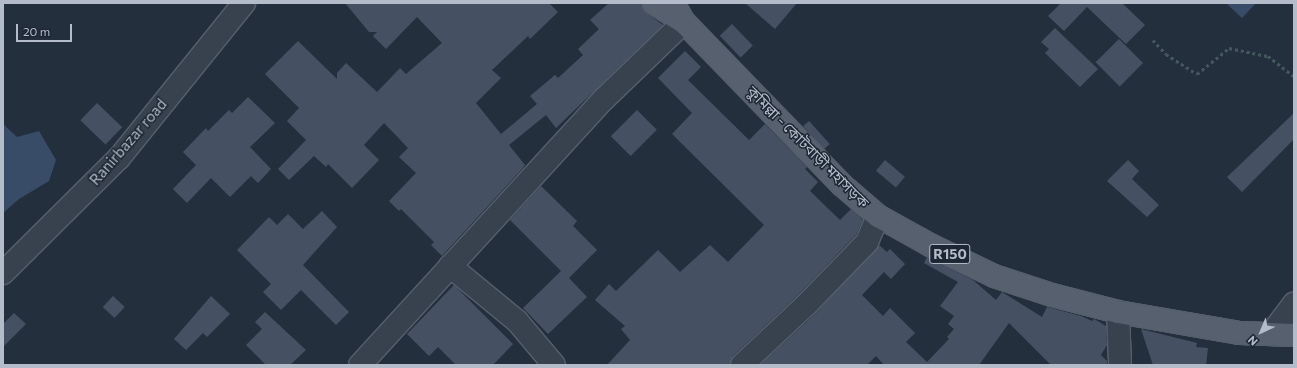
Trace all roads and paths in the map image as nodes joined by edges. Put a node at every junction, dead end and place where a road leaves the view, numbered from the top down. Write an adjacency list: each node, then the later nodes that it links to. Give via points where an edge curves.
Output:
1 (244, 3): 9 (street, Ranirbazar road, via 118,158)
2 (654, 3): 4 (main road, কুমিল্লা - কোটবাড়ী মহাসড়ক / R150)
3 (673, 3): 4 (main road, কুমিল্লা - কোটবাড়ী মহাসড়ক / R150)
4 (684, 22): 7 (main road, কুমিল্লা - কোটবাড়ী মহাসড়ক / R150, via 842,185); 8 (street, via 604,99)
5 (1153, 40): 6 (path, via 1166,54 1197,74 1229,48 1268,56)
6 (1294, 76)
7 (878, 216): 11 (main road, কুমিল্লা - কোটবাড়ী মহাসড়ক / R150, via 994,276 1052,295); 16 (street, via 867,242 806,305)
8 (450, 266): 14 (street); 15 (street, via 517,321)
9 (3, 273)
10 (1294, 304): 12 (street)
11 (1118, 312): 12 (main road, কুমিল্লা - কোটবাড়ী মহাসড়ক / R150, via 1240,333); 17 (street)
12 (1271, 334): 13 (main road, কুমিল্লা - কোটবাড়ী মহাসড়ক / R150)
13 (1294, 334)
14 (360, 365)
15 (554, 365)
16 (742, 365)
17 (1120, 365)

